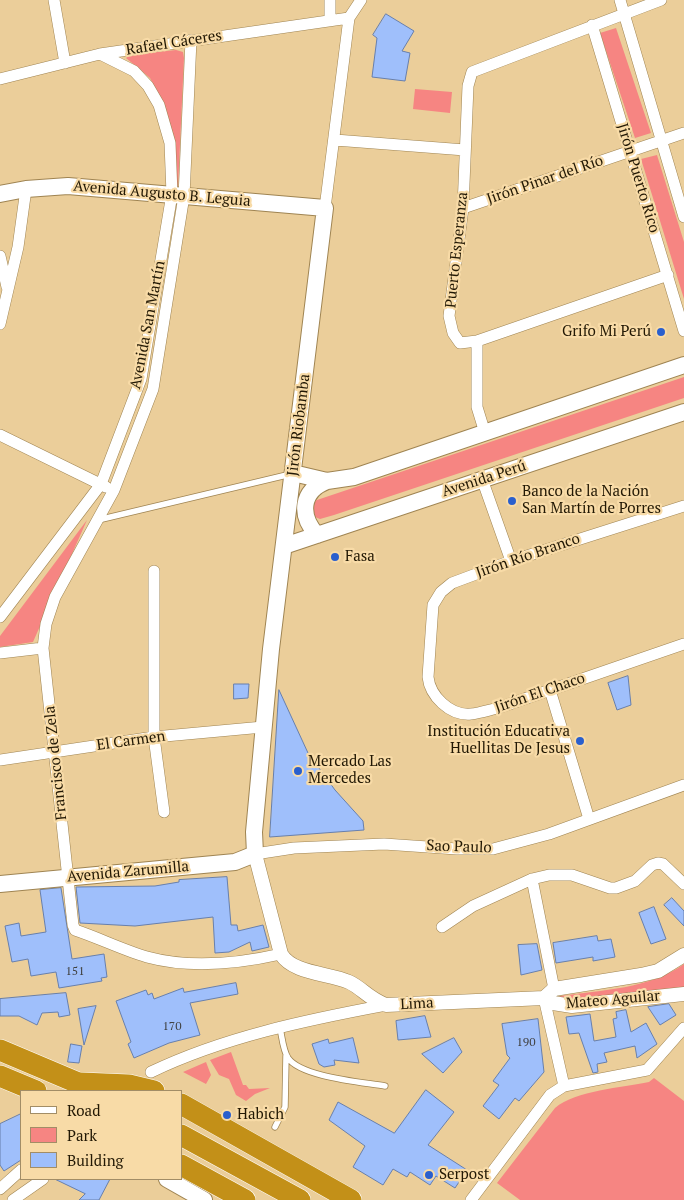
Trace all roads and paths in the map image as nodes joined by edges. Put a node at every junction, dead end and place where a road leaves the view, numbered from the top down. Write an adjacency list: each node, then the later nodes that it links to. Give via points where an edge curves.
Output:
1 (54, 0): 12 (street)
2 (330, 0): 8 (street)
3 (361, 0): 7 (street, Jirón Riobamba)
4 (620, 0): 6 (street)
5 (661, 0): 6 (street)
6 (622, 14): 9 (street); 16 (street)
7 (350, 18): 8 (street, Rafael Cáceres); 15 (street, Jirón Riobamba)
8 (330, 20): 10 (street, Rafael Cáceres)
9 (592, 25): 17 (street, Puerto Esperanza, via 472,72 468,86); 18 (street, Jirón Puerto Rico)
10 (190, 40): 11 (street, Rafael Cáceres); 21 (street, Avenida San Martín)
11 (100, 54): 12 (street, Rafael Cáceres); 21 (street, Avenida San Martín, via 134,71 159,105 170,143)
12 (64, 63): 13 (street, Rafael Cáceres)
13 (0, 79)
14 (684, 133): 16 (street, Jirón Pinar del Río)
15 (335, 140): 17 (street); 22 (street, Jirón Riobamba)
16 (662, 141): 18 (street, Jirón Pinar del Río); 24 (street)
17 (465, 150): 23 (street, Puerto Esperanza)
18 (630, 150): 23 (street, Jirón Pinar del Río); 26 (street, Jirón Puerto Rico)
19 (26, 188): 20 (main road, Avenida Augusto B. Leguia); 21 (main road, Avenida Augusto B. Leguia, via 68,186); 27 (street)
20 (0, 194)
21 (178, 195): 22 (main road, Avenida Augusto B. Leguia); 38 (street, Avenida San Martín, via 141,379); 39 (street, Avenida San Martín, via 153,388)
22 (325, 208): 35 (main road, Jirón Riobamba)
23 (463, 208): 30 (street, Puerto Esperanza, via 449,316 452,333 460,343)
24 (684, 218)
25 (0, 256): 27 (street)
26 (668, 275): 29 (street, Jirón Puerto Rico); 30 (street, Puerto Esperanza)
27 (8, 291): 28 (street)
28 (0, 324)
29 (684, 331)
30 (477, 341): 33 (street, via 477,407)
31 (684, 365): 33 (main road)
32 (684, 412): 36 (main road, Avenida Perú)
33 (485, 433): 37 (main road, via 354,477)
34 (0, 435): 38 (street)
35 (293, 473): 37 (main road); 41 (lane); 43 (main road, Jirón Riobamba)
36 (482, 479): 42 (main road, Avenida Perú); 44 (street)
37 (327, 481): 42 (main road, via 309,493 304,504 305,516)
38 (100, 484): 39 (street); 46 (street, Avenida San Martín)
39 (114, 490): 41 (street, Avenida San Martín)
40 (684, 506): 44 (street, Jirón Río Branco)
41 (98, 520): 49 (street, Avenida San Martín, via 55,597 46,624)
42 (317, 535): 43 (main road, Avenida Perú)
43 (284, 546): 53 (main road, Jirón Riobamba)
44 (510, 561): 51 (street, Jirón Río Branco, via 452,583 441,592 433,605)
45 (154, 571): 54 (street)
46 (4, 605): 47 (street, Avenida San Martín)
47 (0, 617)
48 (684, 644): 52 (street, Jirón El Chaco)
49 (43, 648): 50 (street); 55 (street, Francisco de Zela)
50 (0, 653)
51 (429, 659): 52 (street, Jirón El Chaco, via 430,689 438,699 459,713 472,714 498,708)
52 (550, 690): 59 (street)
53 (263, 727): 54 (street, El Carmen); 60 (main road, Jirón Riobamba)
54 (154, 737): 55 (street, El Carmen); 58 (street)
55 (55, 752): 56 (street, El Carmen); 61 (street, Francisco de Zela)
56 (0, 760)
57 (684, 785): 59 (street, Sao Paulo)
58 (164, 812)
59 (589, 819): 60 (street, Sao Paulo, via 518,844 493,849 384,844 294,848)
60 (255, 854): 61 (main road, Avenida Zarumilla, via 235,862); 66 (street)
61 (69, 878): 63 (main road, Avenida Zarumilla); 66 (street, Francisco de Zela, via 75,930 138,954 169,961 231,963)
62 (532, 879): 64 (street, via 549,874 572,875 616,888 636,881 658,863); 65 (street, via 473,906); 68 (street)
63 (0, 884)
64 (684, 884)
65 (442, 926)
66 (281, 954): 70 (street, via 294,966 350,982)
67 (684, 955): 68 (street, Lima, via 658,971 641,976)
68 (549, 993): 69 (street, Mateo Aguilar, via 553,1003 572,1006); 70 (street, Lima); 78 (street)
69 (684, 994)
70 (386, 1005): 71 (street, Lima)
71 (280, 1028): 74 (lane); 76 (street, Lima, via 208,1049)
72 (684, 1028): 78 (street, via 647,1070)
73 (0, 1050): 79 (highway)
74 (286, 1056): 77 (lane, via 302,1069); 82 (lane, via 286,1107)
75 (0, 1076): 80 (highway)
76 (152, 1082): 79 (highway)
77 (384, 1086)
78 (564, 1086): 94 (street, via 546,1099)
79 (88, 1087)
80 (32, 1090)
81 (182, 1105): 93 (highway)
82 (275, 1128)
83 (182, 1136): 92 (highway)
84 (182, 1166): 91 (highway)
85 (20, 1171): 88 (street)
86 (42, 1180): 89 (street)
87 (168, 1180): 90 (main road)
88 (0, 1189)
89 (16, 1199)
90 (204, 1200)
91 (245, 1200)
92 (300, 1200)
93 (351, 1200)
94 (471, 1200)

